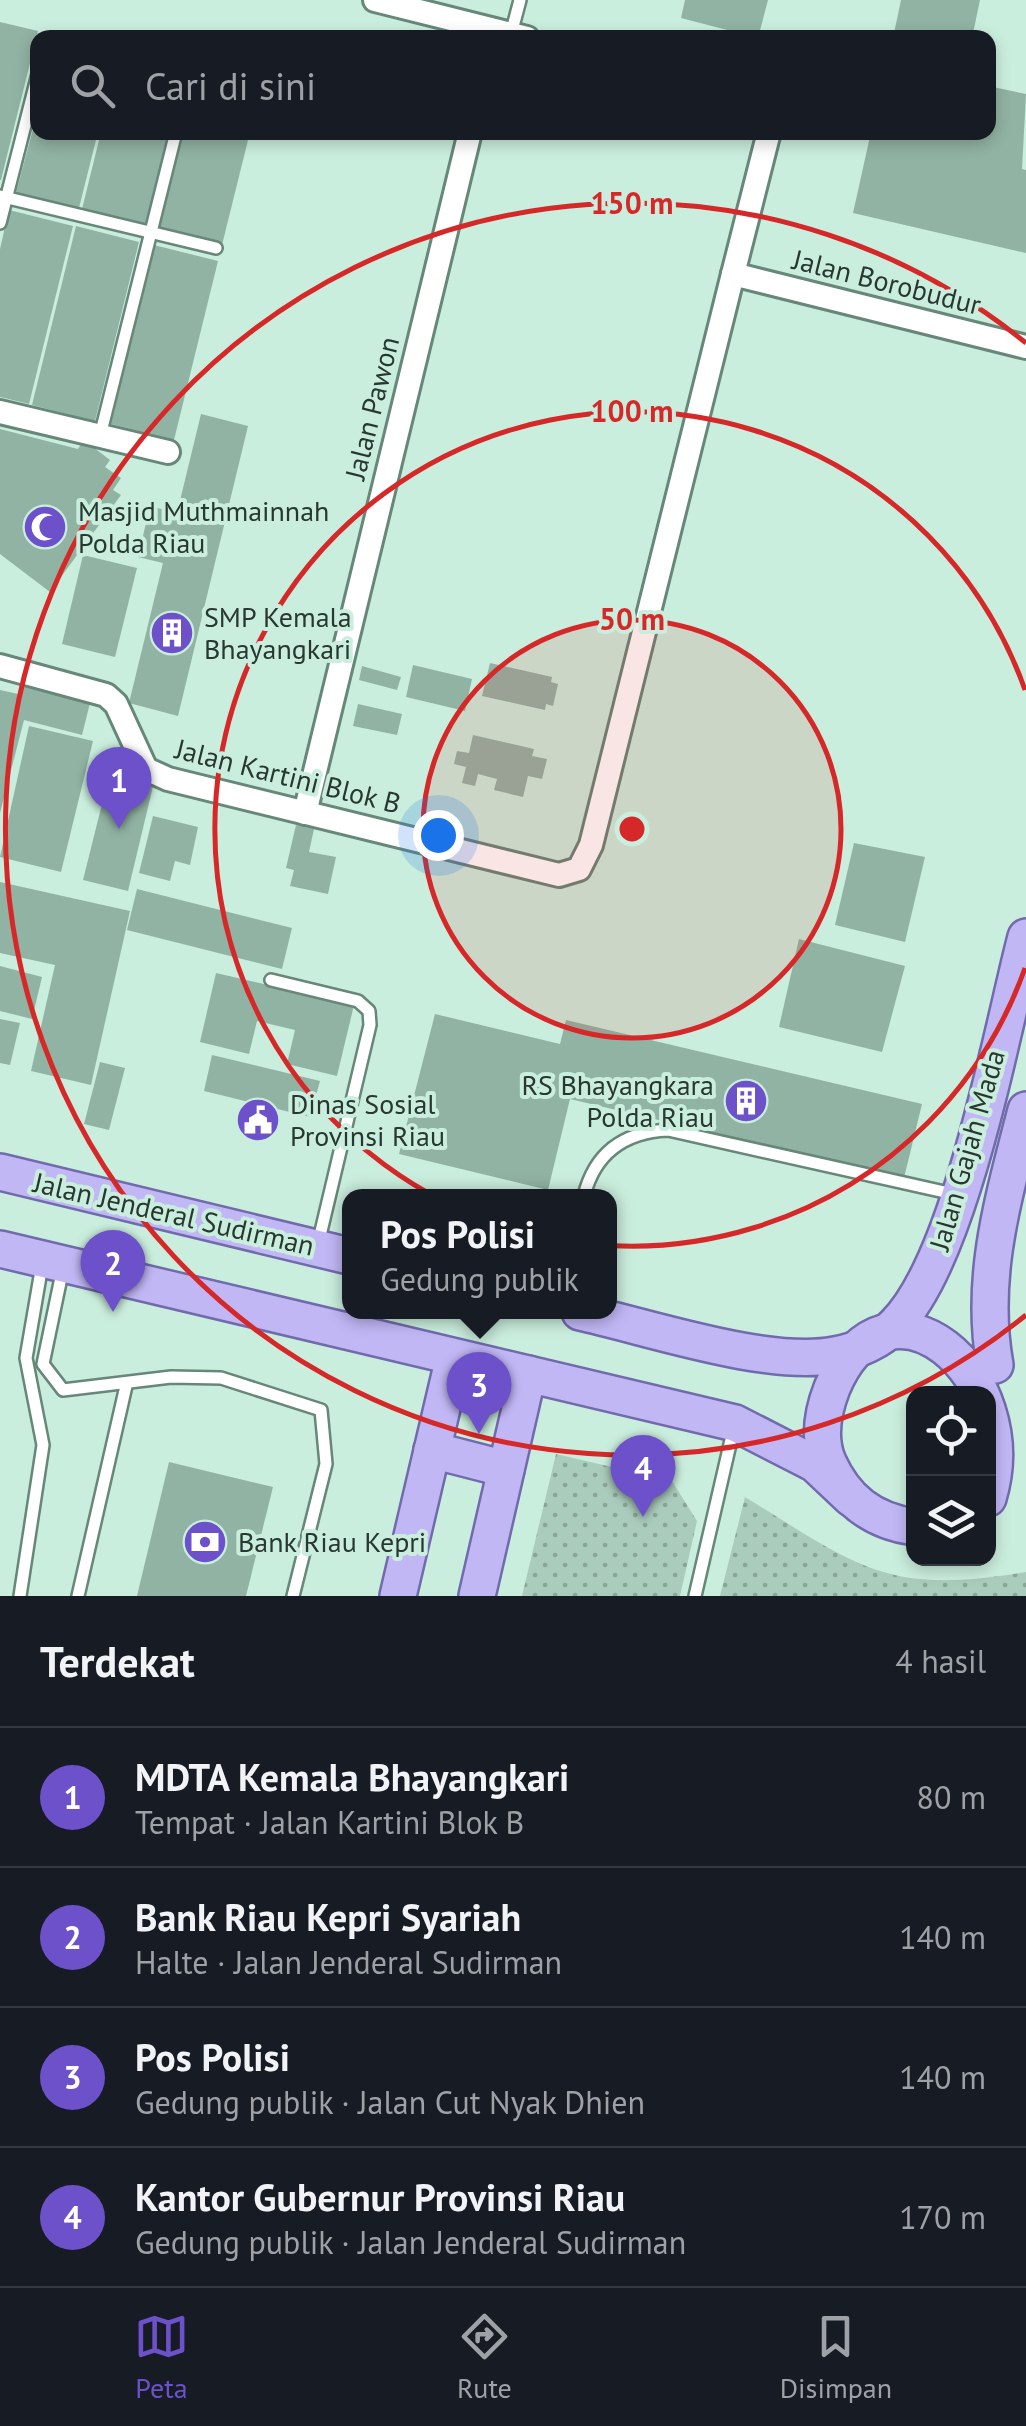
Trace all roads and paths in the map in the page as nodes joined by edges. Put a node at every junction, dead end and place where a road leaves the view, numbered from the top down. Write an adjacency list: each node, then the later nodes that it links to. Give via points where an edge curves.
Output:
1 (375, 0): 3 (street)
2 (520, 0): 4 (lane)
3 (488, 30)
4 (509, 30)
5 (30, 102): 9 (lane)
6 (174, 140): 11 (lane)
7 (468, 140): 19 (street, Jalan Pawon)
8 (767, 140): 13 (street)
9 (3, 197): 10 (lane); 11 (lane)
10 (0, 222)
11 (151, 232): 12 (lane); 16 (lane)
12 (216, 248)
13 (733, 274): 14 (street, Jalan Borobudur); 19 (street, Jalan Kartini Blok B, via 591,845 578,868 559,875)
14 (1026, 348)
15 (0, 412): 16 (street)
16 (100, 436): 17 (street)
17 (168, 452)
18 (0, 666): 19 (street, Jalan Kartini Blok B, via 106,695 146,769)
19 (305, 814)
20 (1026, 937): 26 (main road, Jalan Gajah Mada)
21 (271, 980): 24 (lane, via 358,1001 369,1011)
22 (1026, 1110): 35 (main road, Jalan Gajah Mada, via 989,1269 988,1326)
23 (0, 1172): 29 (main road, Jalan Jenderal Sudirman)
24 (343, 1189)
25 (587, 1189): 26 (lane, via 617,1142 668,1130)
26 (959, 1195): 32 (main road, Jalan Gajah Mada, via 919,1293 896,1325)
27 (342, 1197): 29 (lane)
28 (0, 1249): 30 (main road)
29 (333, 1252)
30 (54, 1262): 33 (main road); 36 (lane, via 45,1372 62,1390); 45 (lane, via 26,1358 43,1445)
31 (614, 1319): 32 (main road, via 791,1356 834,1356)
32 (872, 1343): 35 (main road, via 895,1334 938,1332 971,1346); 41 (main road, Jalan Gajah Mada, via 836,1379 826,1404 826,1455)
33 (454, 1357): 34 (main road); 38 (main road)
34 (528, 1374): 37 (main road); 39 (main road)
35 (1006, 1376): 40 (main road, Jalan Gajah Mada, via 1017,1417 1016,1449)
36 (126, 1386): 46 (lane); 47 (lane, via 171,1377 221,1378 321,1410 326,1464)
37 (735, 1423): 41 (main road, via 816,1464); 50 (lane)
38 (432, 1450): 39 (main road); 48 (main road)
39 (506, 1468): 49 (main road)
40 (996, 1489)
41 (850, 1498): 44 (main road, via 870,1514)
42 (1026, 1503): 43 (main road)
43 (996, 1508)
44 (906, 1525)
45 (20, 1596)
46 (78, 1596)
47 (293, 1596)
48 (398, 1596)
49 (476, 1596)
50 (695, 1596)

